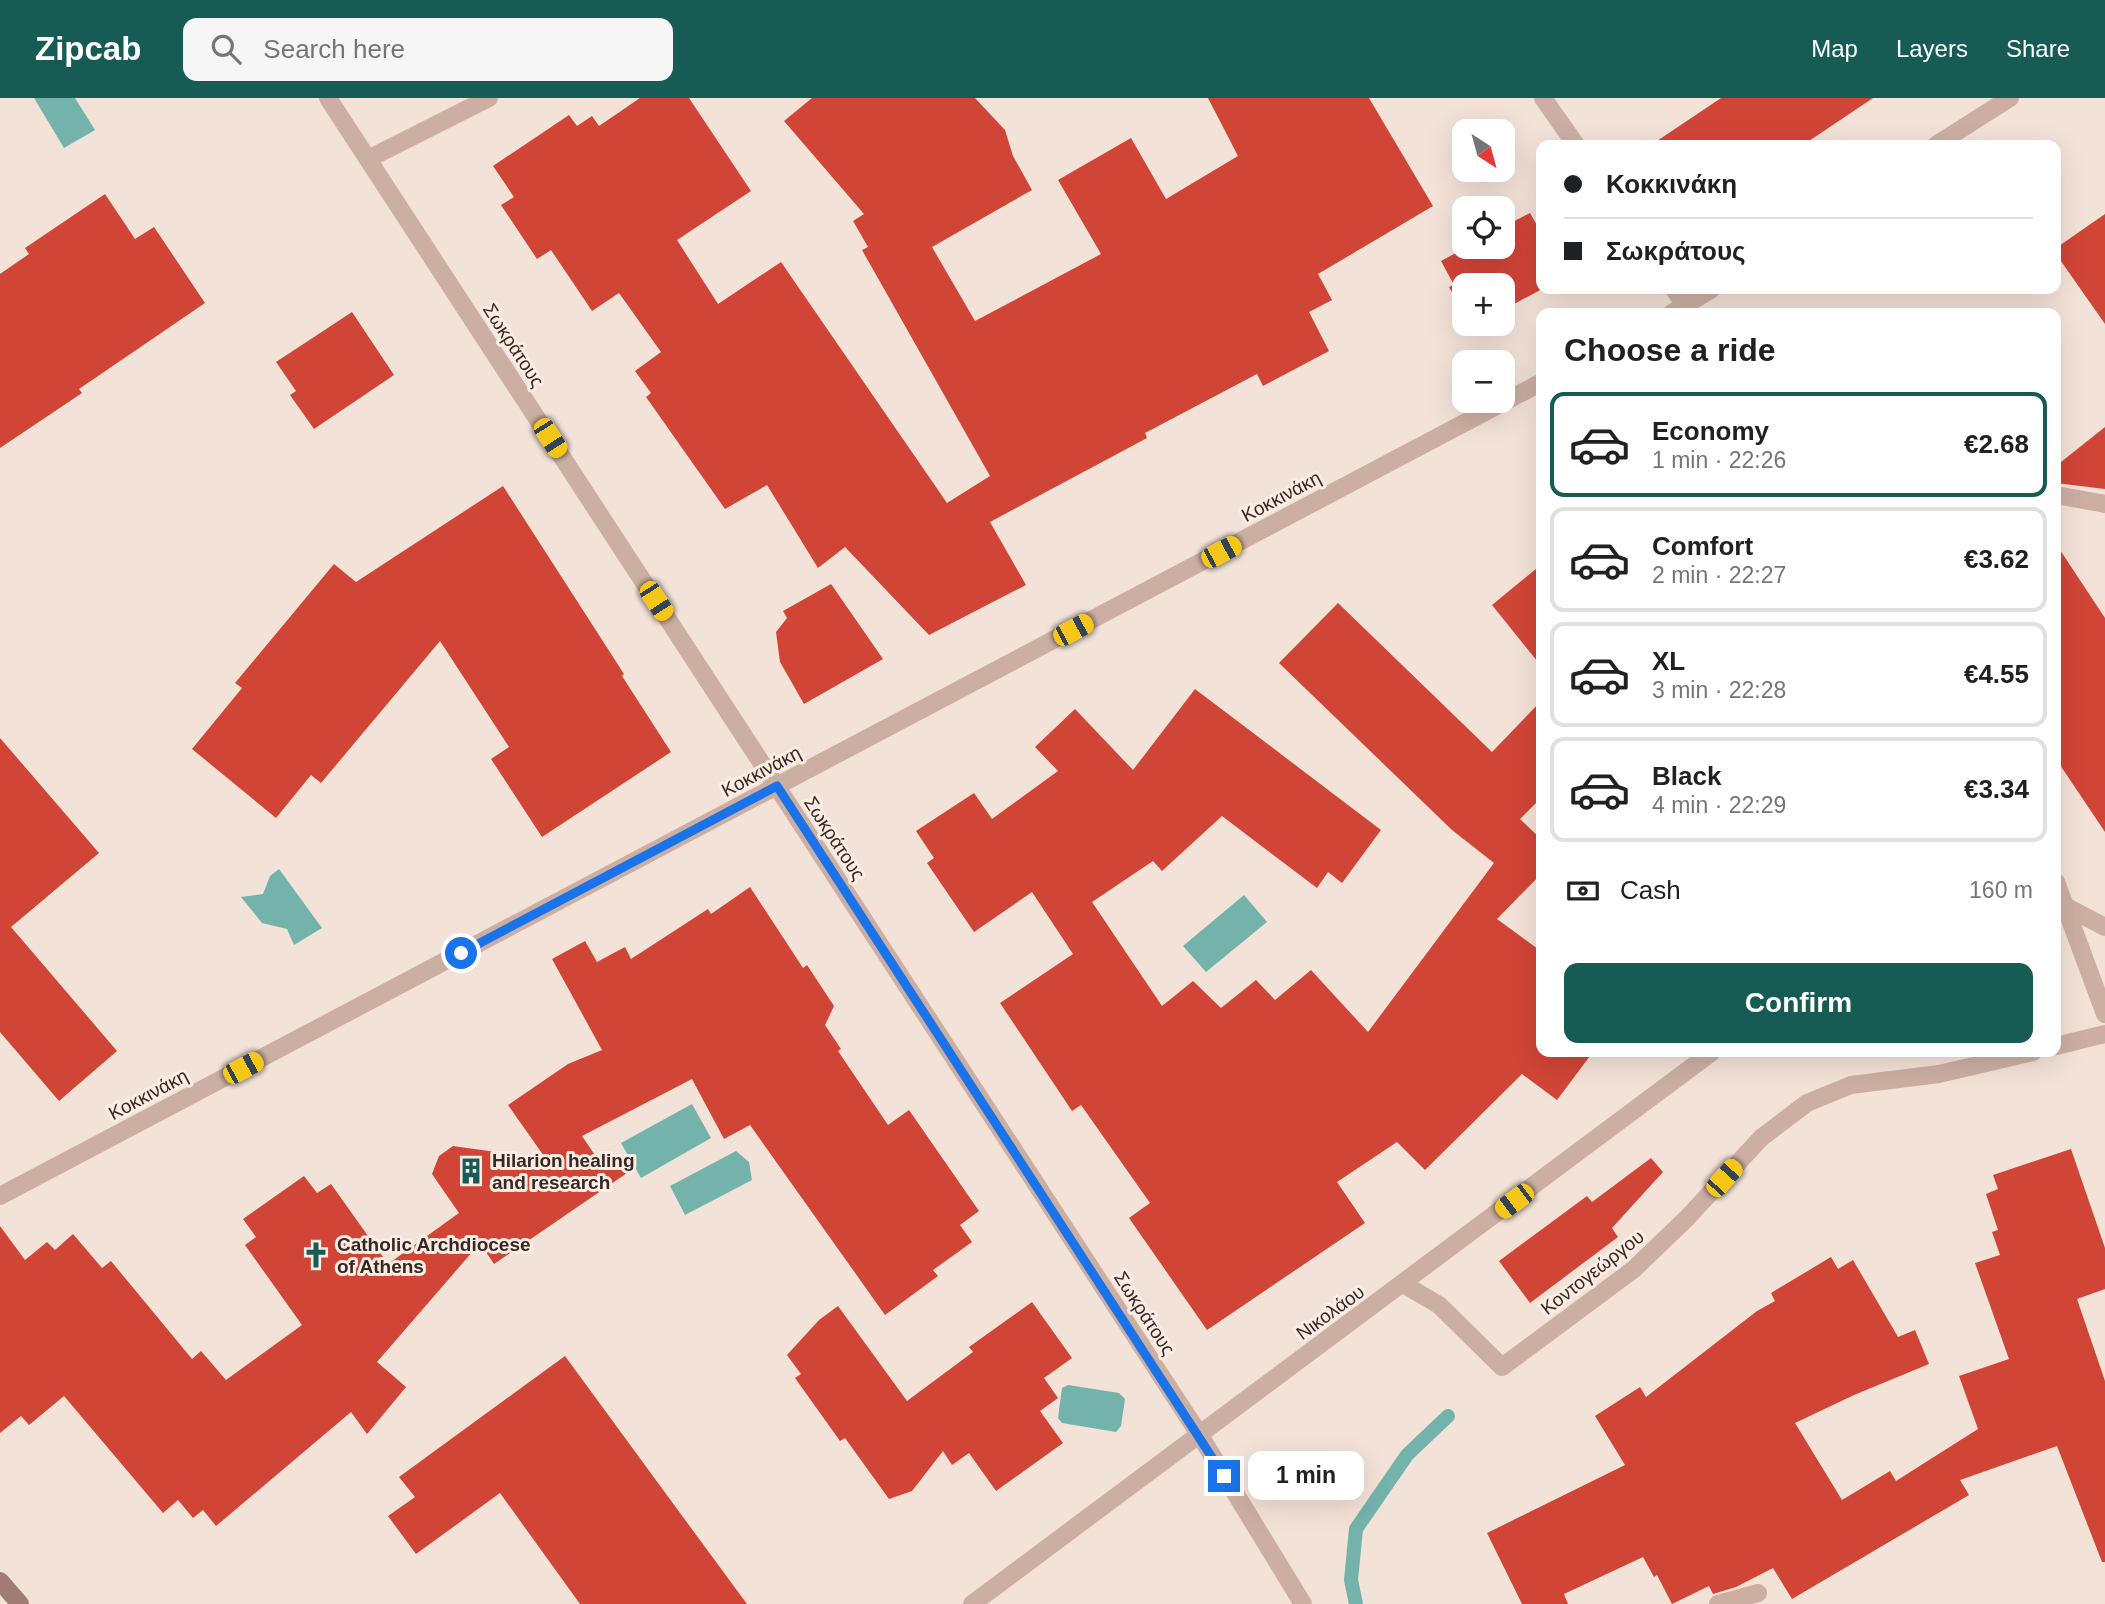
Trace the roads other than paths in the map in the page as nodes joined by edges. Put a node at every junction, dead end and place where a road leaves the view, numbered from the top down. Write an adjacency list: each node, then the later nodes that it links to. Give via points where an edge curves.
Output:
1 (328, 98): 7 (street, Σωκράτους)
2 (489, 98): 7 (street)
3 (1544, 98): 5 (street)
4 (2010, 98): 6 (street)
5 (1573, 140)
6 (1944, 140)
7 (368, 159): 13 (street, Σωκράτους)
8 (1705, 294): 9 (street)
9 (1686, 308)
10 (1536, 385): 13 (street, Κοκκινάκη)
11 (2061, 496): 12 (street)
12 (2105, 504)
13 (777, 786): 21 (street, Κοκκινάκη); 23 (street, Σωκράτους)
14 (2062, 904): 15 (street); 16 (street)
15 (2105, 927)
16 (2105, 1014)
17 (2105, 1034): 18 (street)
18 (2061, 1045)
19 (1705, 1057): 22 (street, Νικολάου)
20 (2012, 1057): 22 (street, Κοντογεώργου, via 1939,1074 1851,1085 1807,1103 1761,1138 1634,1269 1502,1367 1439,1305)
21 (0, 1196)
22 (1404, 1284): 23 (street, Νικολάου)
23 (1199, 1434): 27 (street, Νικολάου); 28 (street, Σωκράτους)
24 (0, 1581): 26 (main road)
25 (1758, 1593): 29 (street)
26 (20, 1604)
27 (972, 1604)
28 (1303, 1604)
29 (1718, 1604)

